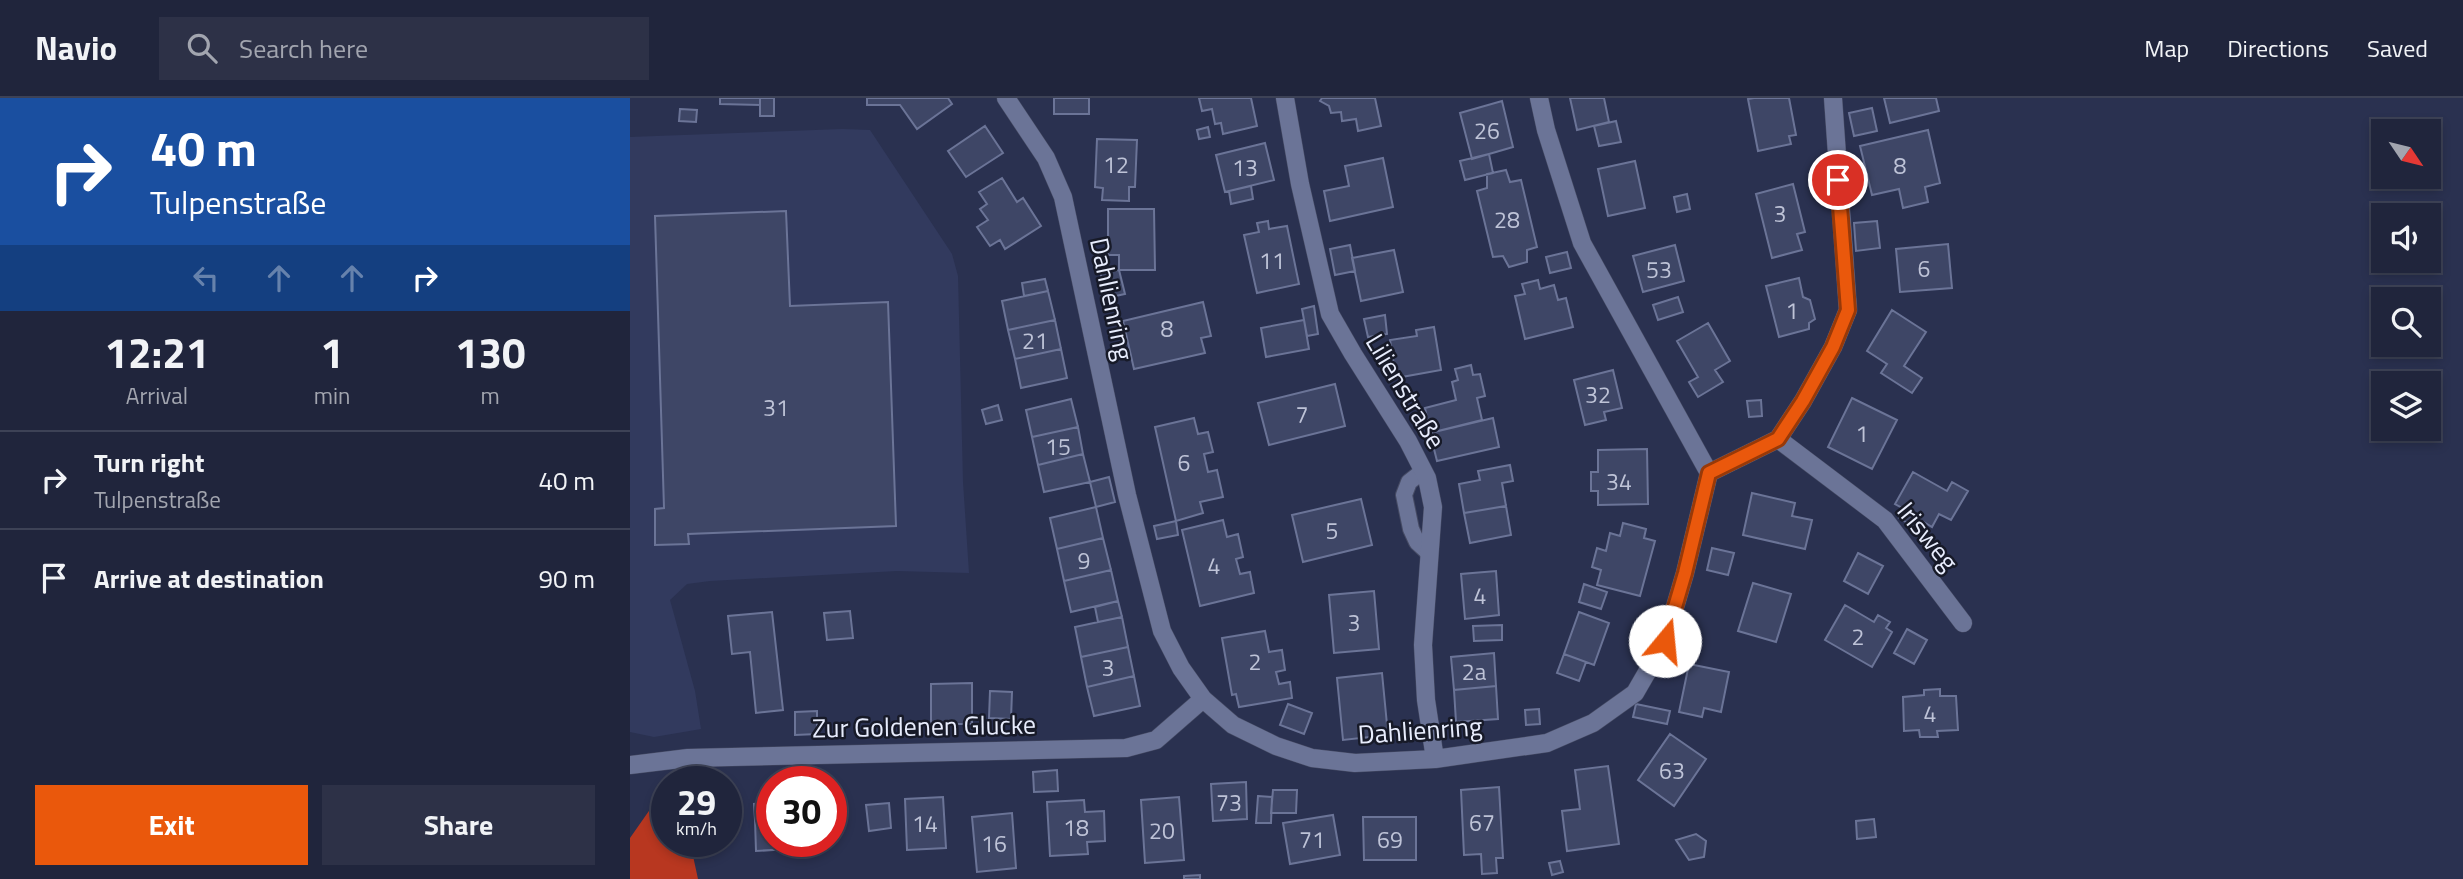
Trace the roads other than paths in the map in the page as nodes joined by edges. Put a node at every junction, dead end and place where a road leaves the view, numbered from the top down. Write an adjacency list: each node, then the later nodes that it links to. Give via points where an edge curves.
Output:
1 (1006, 98): 10 (street, Dahlienring, via 1046,158 1063,197 1127,495 1162,631)
2 (1285, 98): 6 (street, Lilienstraße, via 1331,314)
3 (1539, 98): 7 (street, via 1582,243)
4 (1833, 98): 5 (street, via 1848,310 1827,358)
5 (1778, 439): 7 (street); 9 (street, Irisweg, via 1885,520)
6 (1423, 471): 8 (street, Lilienstraße, via 1433,507); 8 (lane, via 1409,482 1404,495 1411,529)
7 (1709, 473): 11 (street, Dahlienring, via 1665,641 1635,693 1593,723 1547,743)
8 (1429, 553): 11 (street, Lilienstraße, via 1423,645)
9 (1963, 623)
10 (1203, 699): 11 (street, Dahlienring, via 1233,724 1312,758 1355,763); 12 (street, Zur Goldenen Glucke, via 1156,740 1126,748 688,758)
11 (1435, 760)
12 (630, 765)

